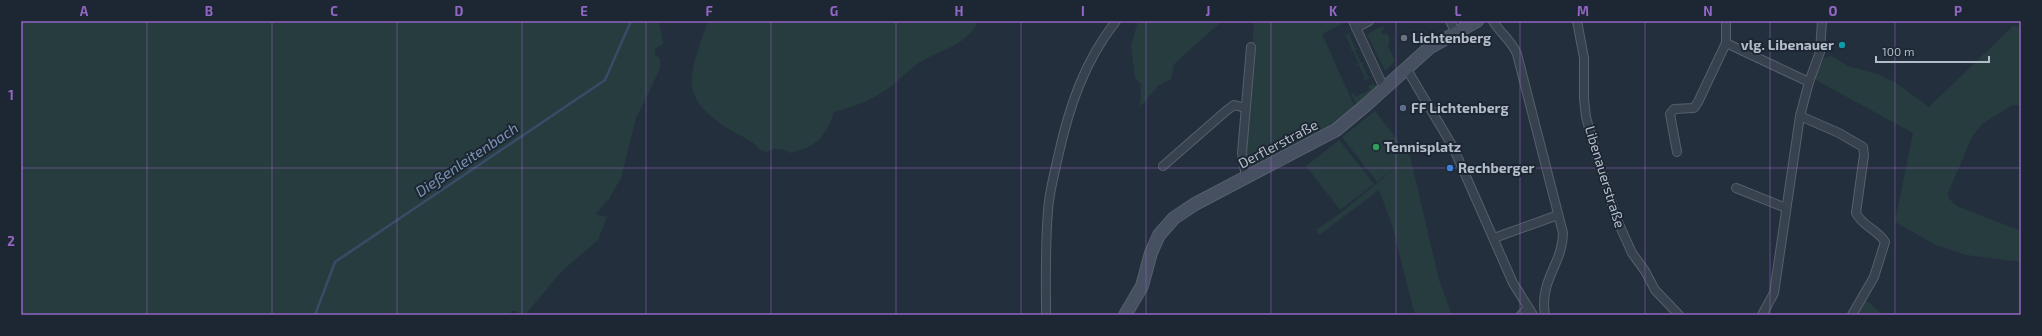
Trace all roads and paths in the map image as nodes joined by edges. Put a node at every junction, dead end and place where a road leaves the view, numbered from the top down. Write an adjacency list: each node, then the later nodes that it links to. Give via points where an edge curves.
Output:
1 (1369, 21): 9 (street)
2 (1450, 21): 10 (street)
3 (1477, 21): 10 (street, Derflerstraße)
4 (1493, 21): 23 (street, via 1513,45 1517,54)
5 (1577, 21): 30 (street, Libenauerstraße, via 1584,58 1586,117 1618,222 1632,253 1656,290)
6 (1726, 21): 11 (street)
7 (1822, 21): 14 (street, via 1822,47)
8 (1113, 24): 26 (street, via 1076,90 1066,121 1048,215)
9 (1355, 25): 15 (street)
10 (1456, 33): 13 (street, Derflerstraße, via 1429,48)
11 (1726, 43): 14 (street); 18 (street, via 1696,106 1671,111)
12 (1251, 47): 16 (street)
13 (1406, 68): 15 (street, Derflerstraße); 24 (street, via 1453,148)
14 (1809, 82): 17 (street)
15 (1384, 88): 20 (street, Derflerstraße, via 1336,130)
16 (1245, 108): 19 (street, via 1234,105); 20 (street, via 1242,153)
17 (1800, 116): 22 (street); 32 (street, via 1863,147 1856,213 1859,221 1881,235 1885,242 1874,277)
18 (1678, 152)
19 (1163, 166)
20 (1246, 177): 27 (street, Derflerstraße, via 1188,208 1166,226 1154,245 1138,295)
21 (1736, 188): 22 (street)
22 (1786, 208): 31 (street, via 1774,293)
23 (1558, 215): 24 (street); 29 (street, via 1563,238 1544,292)
24 (1494, 238): 25 (street, via 1513,283)
25 (1531, 312): 28 (street)
26 (1046, 315)
27 (1125, 315)
28 (1521, 315)
29 (1545, 315)
30 (1679, 315)
31 (1762, 315)
32 (1852, 315)

